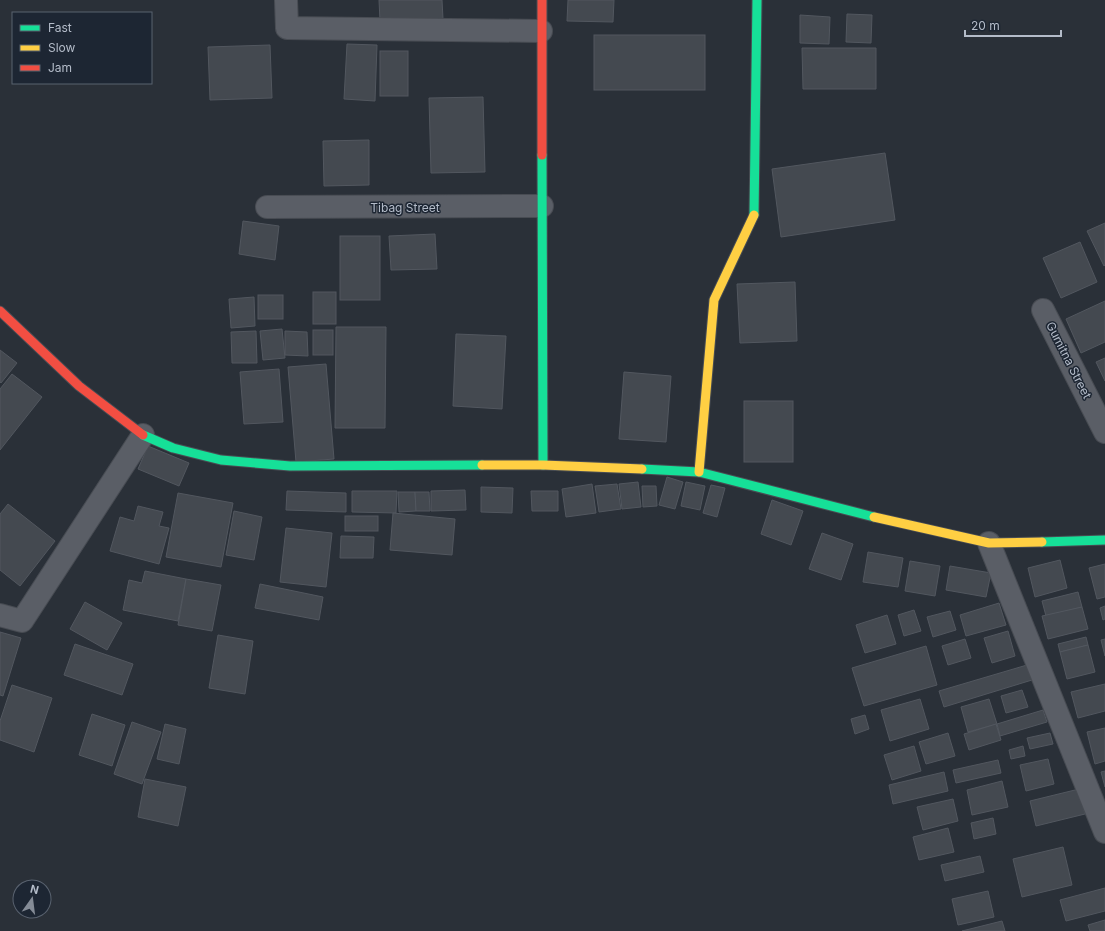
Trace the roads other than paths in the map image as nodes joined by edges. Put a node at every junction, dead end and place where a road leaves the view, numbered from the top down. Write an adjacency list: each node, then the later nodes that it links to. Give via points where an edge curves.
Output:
1 (286, 0): 4 (street, via 287,28)
2 (542, 0): 4 (street)
3 (757, 0): 12 (street, via 755,212 714,300)
4 (542, 31): 5 (street)
5 (542, 206): 6 (street, Tibag Street); 11 (street)
6 (268, 208)
7 (1043, 310): 9 (street, Gumitna Street)
8 (1, 315): 10 (street, via 79,386)
9 (1105, 432)
10 (143, 435): 11 (street, via 173,448 221,460 290,466); 15 (street, via 22,621)
11 (543, 464): 12 (street)
12 (699, 472): 14 (street, via 863,516)
13 (1105, 540): 14 (street)
14 (989, 543): 16 (street)
15 (0, 615)
16 (1105, 832)

